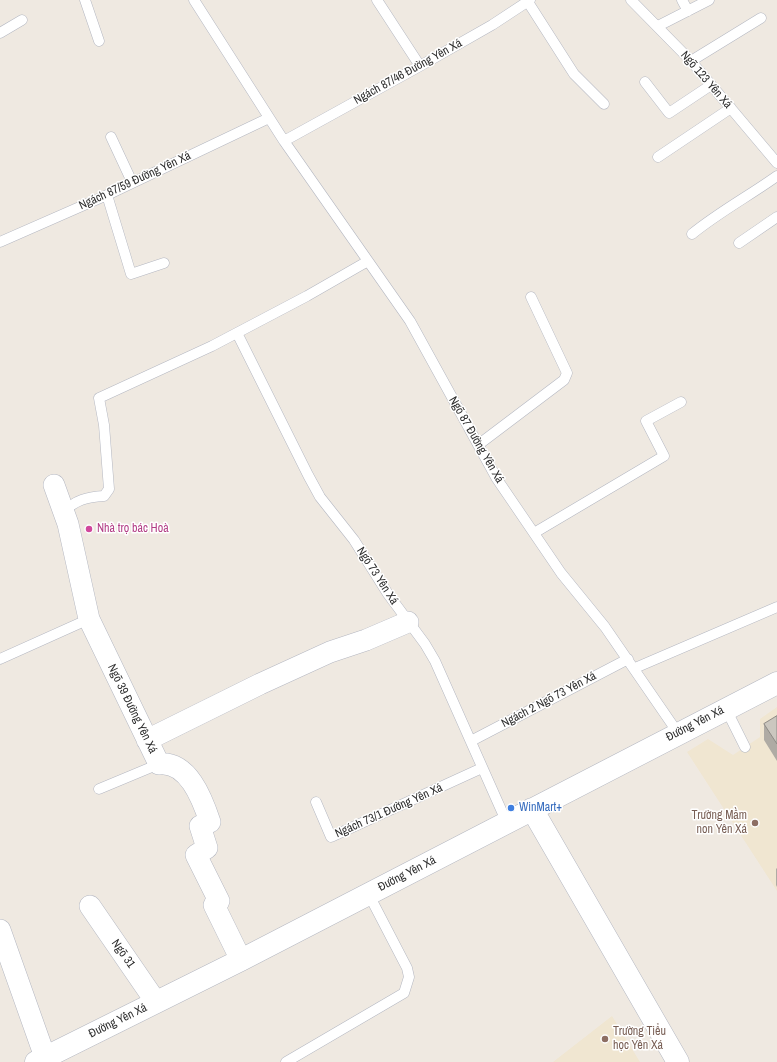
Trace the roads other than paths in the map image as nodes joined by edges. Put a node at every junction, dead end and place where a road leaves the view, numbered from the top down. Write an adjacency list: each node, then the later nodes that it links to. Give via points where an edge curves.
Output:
1 (85, 0): 13 (lane)
2 (194, 0): 20 (lane, Ngõ 87 Đường Yên Xá)
3 (377, 0): 15 (lane)
4 (631, 0): 11 (lane, Ngõ 123 Yên Xá)
5 (682, 0): 8 (lane)
6 (709, 0): 8 (lane)
7 (529, 1): 15 (lane, Ngách 87/46 Đường Yên Xá); 18 (lane, via 574,74)
8 (688, 11): 11 (lane)
9 (761, 18): 14 (lane)
10 (22, 20): 12 (lane)
11 (658, 26): 14 (lane, Ngõ 123 Yên Xá)
12 (0, 33)
13 (99, 41)
14 (691, 61): 17 (lane, Ngõ 123 Yên Xá)
15 (420, 66): 22 (lane, Ngách 87/46 Đường Yên Xá)
16 (645, 82): 17 (lane, via 669,113)
17 (711, 85): 19 (lane, Ngõ 123 Yên Xá)
18 (604, 104)
19 (730, 108): 23 (lane); 24 (lane, Ngõ 123 Yên Xá)
20 (269, 118): 22 (lane, Ngõ 87 Đường Yên Xá); 26 (lane, Ngách 87/59 Đường Yên Xá)
21 (111, 137): 26 (lane)
22 (284, 141): 32 (lane, Ngõ 87 Đường Yên Xá)
23 (658, 157)
24 (777, 163)
25 (777, 176): 29 (lane, via 711,218)
26 (132, 182): 27 (lane, Ngách 87/59 Đường Yên Xá)
27 (107, 195): 30 (lane, Ngách 87/59 Đường Yên Xá); 33 (lane, via 132,274)
28 (777, 217): 31 (lane)
29 (692, 234)
30 (0, 242)
31 (740, 243)
32 (368, 261): 35 (lane); 37 (lane, Ngõ 87 Đường Yên Xá, via 410,321)
33 (164, 263)
34 (531, 297): 37 (lane, via 566,373 564,380)
35 (237, 333): 39 (lane, via 99,398 104,425 109,489 104,496 72,504); 43 (lane, Ngõ 73 Yên Xá, via 308,476)
36 (681, 402): 40 (lane, via 646,421 664,456)
37 (478, 445): 40 (lane, Ngõ 87 Đường Yên Xá, via 497,479)
38 (54, 485): 39 (street, Ngõ 39 Đường Yên Xá)
39 (64, 512): 42 (street, Ngõ 39 Đường Yên Xá)
40 (534, 534): 45 (lane, Ngõ 87 Đường Yên Xá)
41 (777, 607): 46 (lane)
42 (89, 619): 44 (lane); 50 (street, Ngõ 39 Đường Yên Xá)
43 (408, 622): 50 (street, via 330,652); 51 (lane, Ngõ 73 Yên Xá, via 435,661)
44 (0, 659)
45 (628, 659): 46 (lane, Ngõ 87 Đường Yên Xá); 51 (lane, Ngách 2 Ngõ 73 Yên Xá)
46 (635, 668): 49 (lane, Ngõ 87 Đường Yên Xá)
47 (777, 682): 48 (street, Đường Yên Xá)
48 (726, 709): 49 (street, Đường Yên Xá); 52 (lane)
49 (678, 733): 57 (street, Đường Yên Xá)
50 (147, 740): 53 (street, Ngõ 39 Đường Yên Xá)
51 (471, 741): 54 (lane, Ngõ 73 Yên Xá)
52 (745, 747)
53 (158, 764): 55 (lane); 62 (street, Ngõ 39 Đường Yên Xá, via 169,763 183,772 202,799 210,822 200,826 207,848 196,856 219,901 214,905)
54 (482, 768): 56 (lane, Ngách 73/1 Đường Yên Xá, via 331,837); 58 (lane, Ngõ 73 Yên Xá)
55 (99, 789)
56 (316, 802)
57 (532, 809): 58 (street, Đường Yên Xá); 66 (street)
58 (507, 823): 59 (street, Đường Yên Xá)
59 (368, 893): 62 (street, Đường Yên Xá); 65 (lane, via 407,968 409,977 404,993)
60 (90, 906): 63 (street, Ngõ 31)
61 (0, 930): 64 (street)
62 (241, 960): 63 (street, Đường Yên Xá)
63 (156, 1002): 64 (street, Đường Yên Xá)
64 (41, 1060)
65 (286, 1062)
66 (678, 1062)

